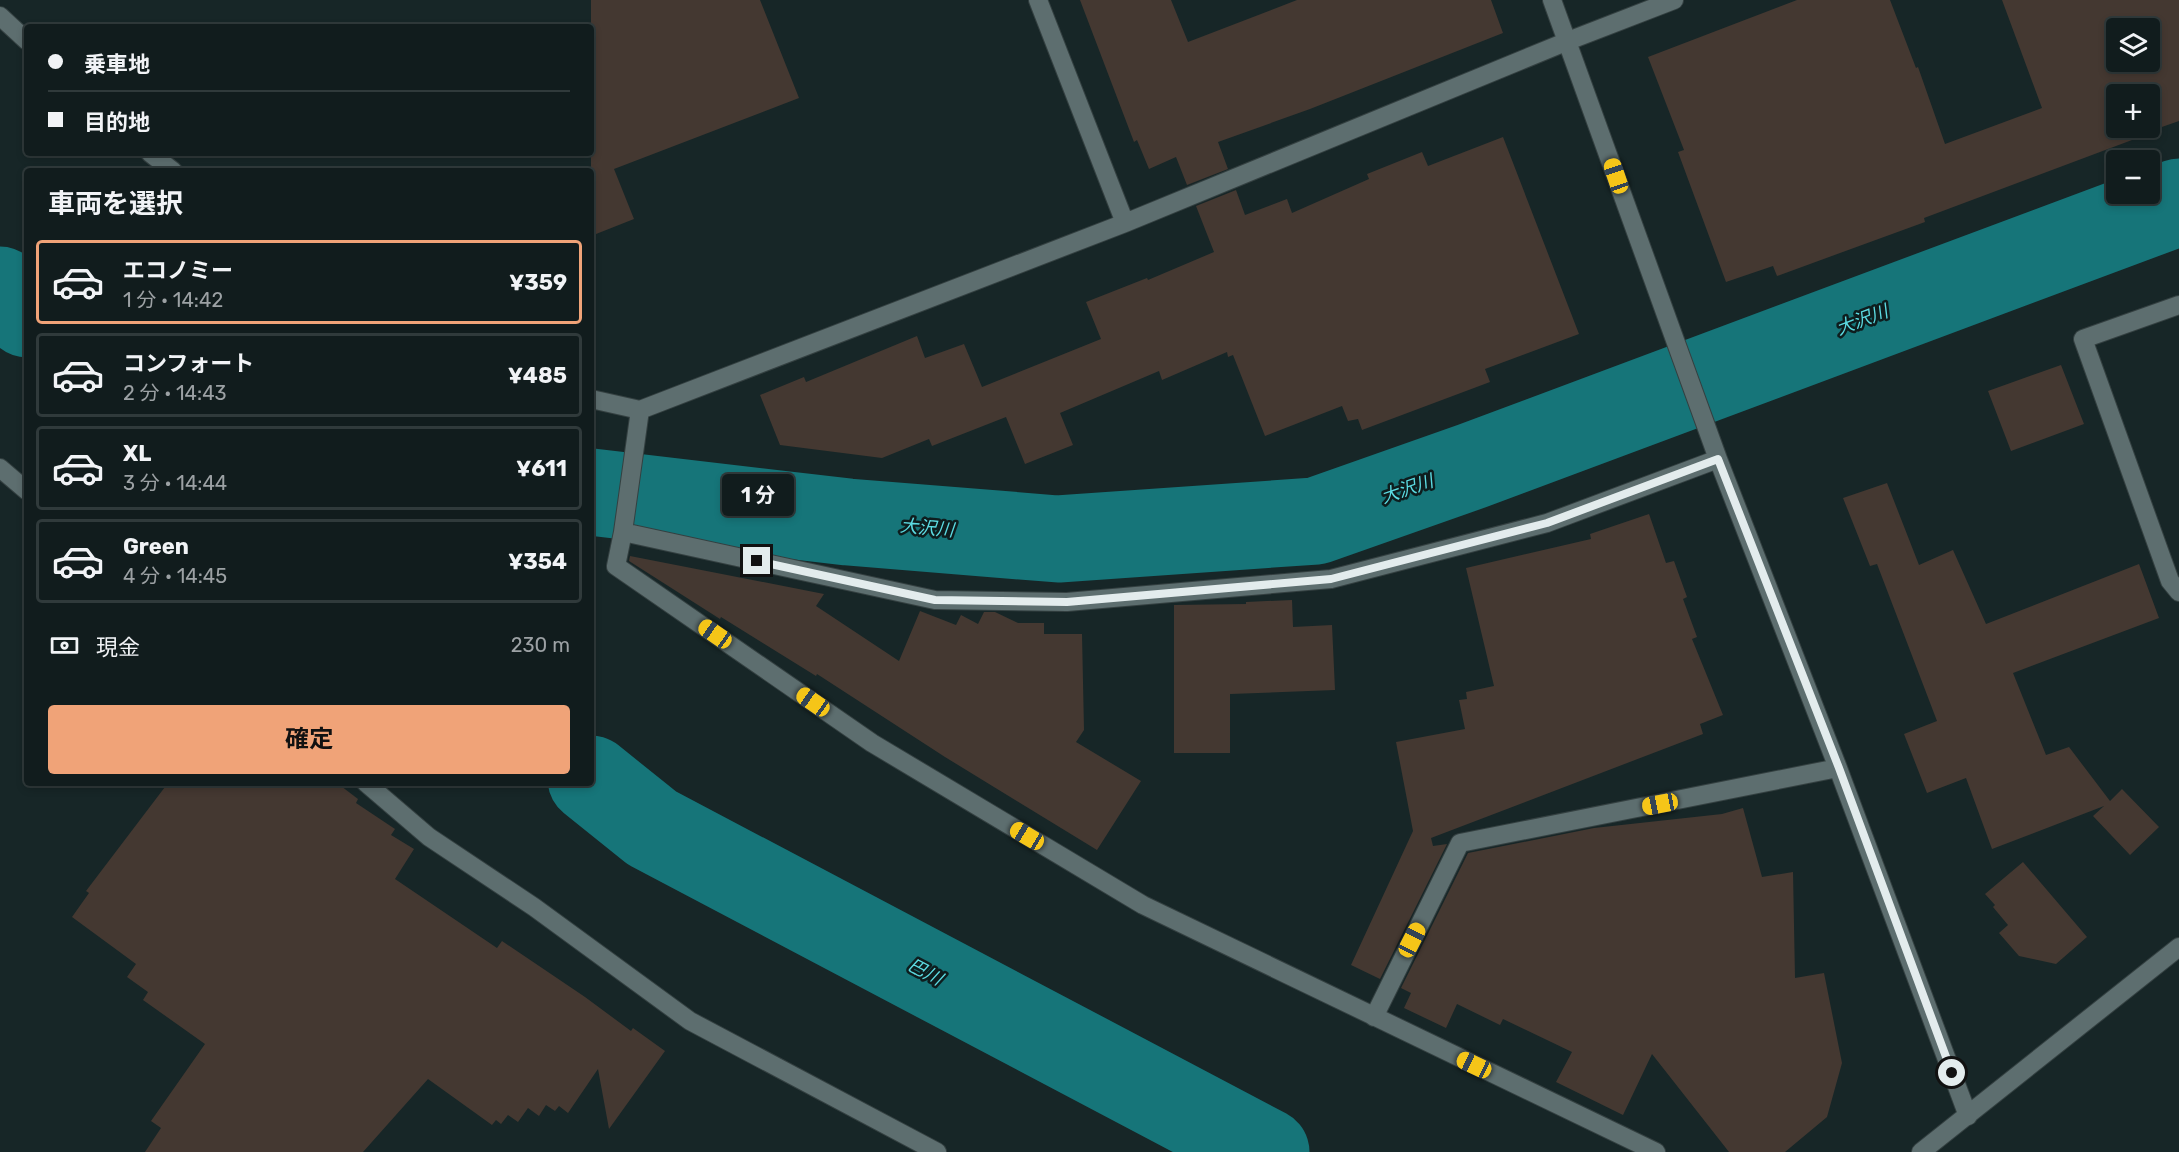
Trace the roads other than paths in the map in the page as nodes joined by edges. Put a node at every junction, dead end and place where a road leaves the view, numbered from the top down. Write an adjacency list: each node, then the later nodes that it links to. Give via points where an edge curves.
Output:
1 (1038, 0): 9 (street)
2 (1552, 0): 6 (street)
3 (1674, 0): 6 (street)
4 (0, 16): 5 (street)
5 (24, 38)
6 (1568, 41): 9 (street); 13 (street)
7 (154, 156): 8 (street)
8 (169, 168)
9 (1125, 223): 12 (street)
10 (2179, 305): 17 (street, via 2083,339)
11 (594, 400): 12 (street)
12 (640, 410): 16 (street)
13 (1715, 451): 16 (street, via 1547,523 1331,579 1067,602 935,600); 18 (street)
14 (0, 468): 15 (street)
15 (24, 488)
16 (623, 532): 21 (street, via 616,566 872,743 1143,905)
17 (2176, 583)
18 (1839, 768): 21 (street, via 1460,843); 22 (street)
19 (370, 786): 23 (street, via 429,837 534,907 690,1021)
20 (2179, 946): 22 (street)
21 (1374, 1017): 24 (street)
22 (1968, 1116): 25 (street)
23 (937, 1152)
24 (1656, 1152)
25 (1921, 1152)

